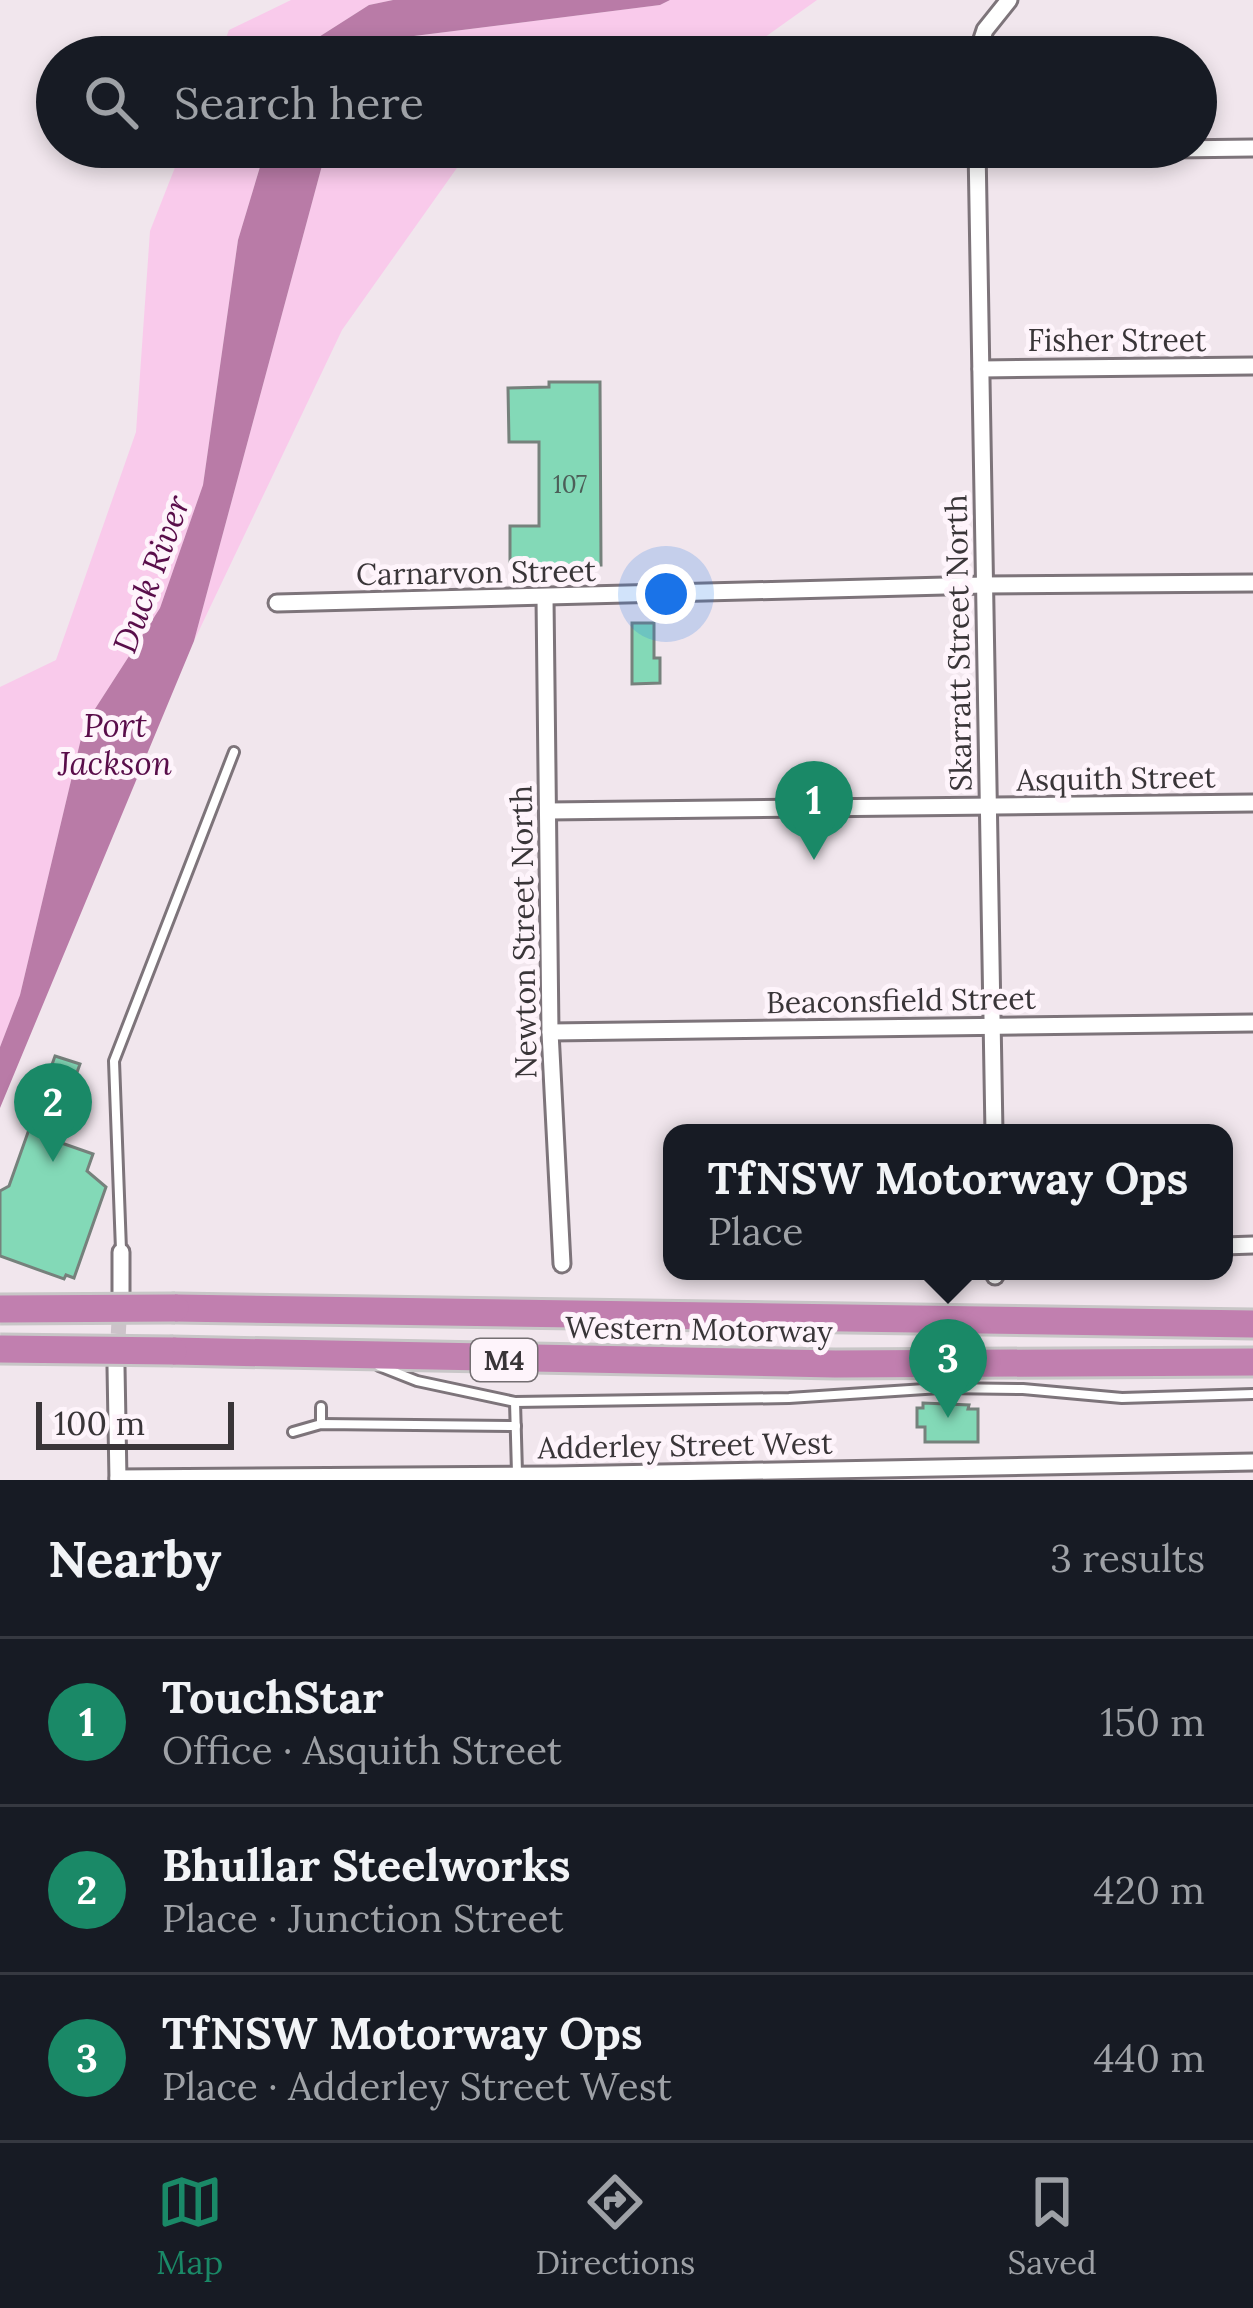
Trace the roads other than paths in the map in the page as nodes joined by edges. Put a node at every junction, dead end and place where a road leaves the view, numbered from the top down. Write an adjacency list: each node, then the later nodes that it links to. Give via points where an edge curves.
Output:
1 (1009, 0): 2 (street)
2 (983, 36)
3 (1217, 148): 4 (street)
4 (1253, 148)
5 (977, 168): 7 (street, Skarratt Street North)
6 (1253, 366): 7 (street, Fisher Street)
7 (981, 369): 9 (street, Skarratt Street North)
8 (1253, 583): 9 (street, Carnarvon Street)
9 (984, 585): 10 (street, Carnarvon Street); 14 (street, Skarratt Street North)
10 (544, 598): 11 (street, Carnarvon Street); 15 (street, Newton Street North)
11 (277, 603)
12 (234, 752): 20 (lane, via 114,1061)
13 (1253, 802): 14 (street, Asquith Street)
14 (988, 807): 15 (street, Asquith Street); 17 (street, Skarratt Street North)
15 (548, 811): 18 (street, Newton Street North)
16 (1253, 1023): 17 (street, Beaconsfield Street)
17 (992, 1026): 18 (street, Beaconsfield Street); 19 (street, Skarratt Street North)
18 (550, 1032): 21 (street, Newton Street North)
19 (994, 1124)
20 (122, 1252): 22 (street)
21 (562, 1264)
22 (121, 1294)
23 (0, 1309): 24 (highway, Western Motorway / M4, bridge)
24 (1253, 1324)
25 (0, 1349): 26 (highway, Western Motorway / M4, bridge)
26 (358, 1358): 27 (highway, Western Motorway / M4); 30 (lane, via 417,1381)
27 (1253, 1362)
28 (116, 1367): 41 (street)
29 (1253, 1394): 30 (lane, via 1122,1398 940,1388)
30 (515, 1402): 33 (lane)
31 (321, 1407): 32 (lane)
32 (321, 1424): 33 (lane); 34 (lane)
33 (516, 1426): 39 (lane)
34 (293, 1432)
35 (1253, 1462): 37 (street, Adderley Street West)
36 (1184, 1471): 37 (street, Adderley Street West); 38 (street, Adderley Street West)
37 (1215, 1471)
38 (994, 1472): 40 (street, Adderley Street West)
39 (517, 1476): 40 (street, Adderley Street West); 41 (street, Adderley Street West)
40 (555, 1478)
41 (118, 1479)

